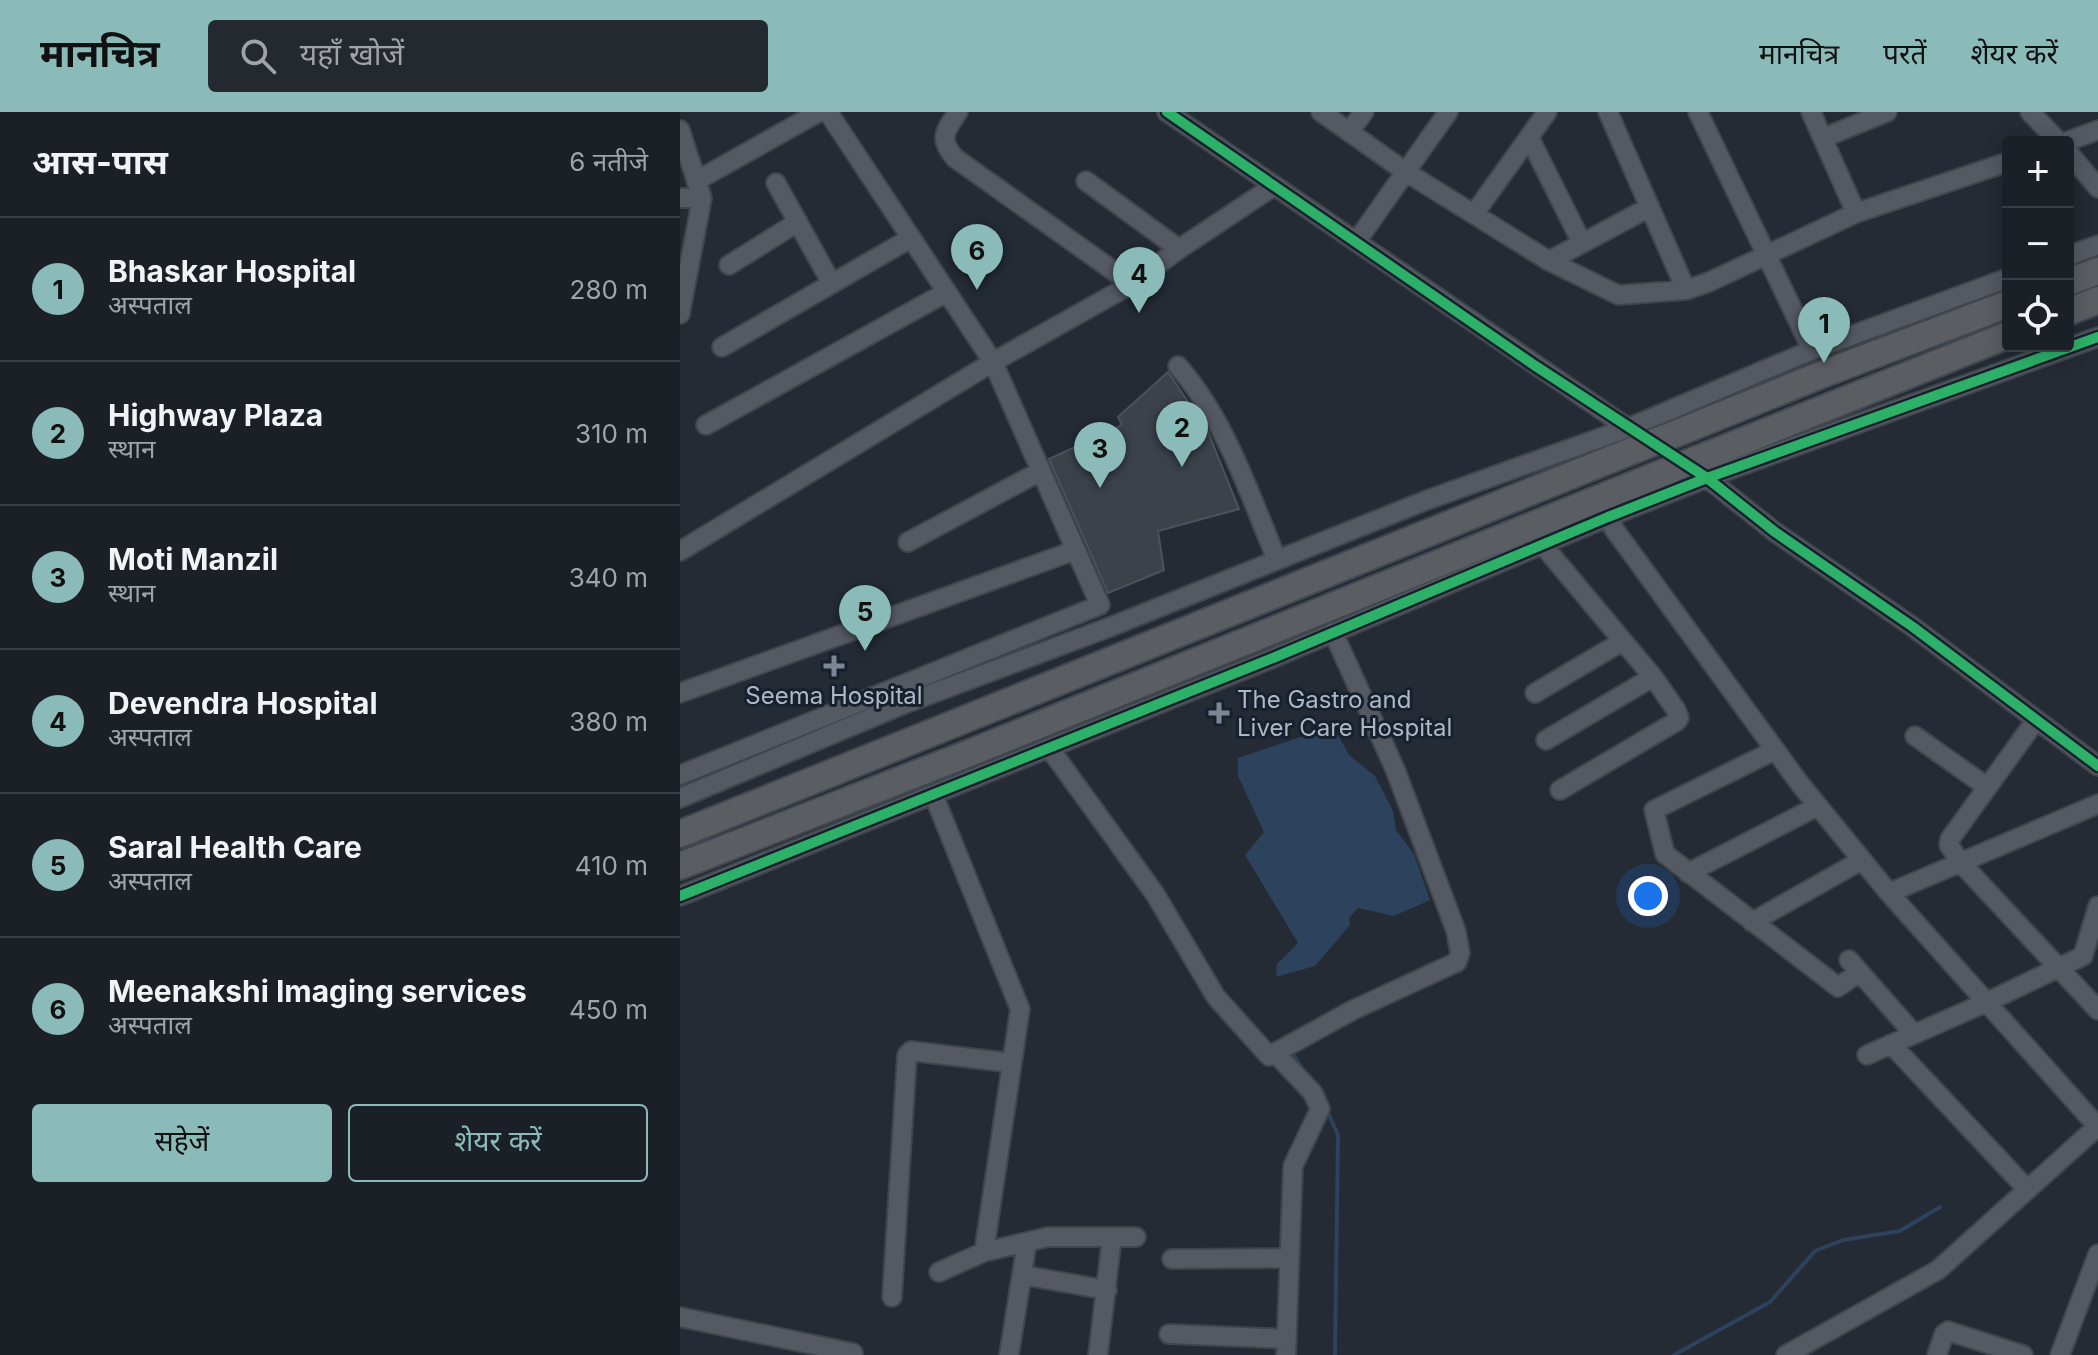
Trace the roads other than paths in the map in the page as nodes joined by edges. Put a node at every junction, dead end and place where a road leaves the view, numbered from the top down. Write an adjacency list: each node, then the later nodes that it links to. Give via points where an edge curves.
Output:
1 (819, 112): 28 (street)
2 (828, 112): 34 (street)
3 (958, 112): 47 (street, via 944,138 955,158)
4 (1167, 112): 26 (street)
5 (1321, 112): 16 (street)
6 (1364, 112): 16 (street)
7 (1448, 112): 23 (street)
8 (1547, 112): 18 (street)
9 (1608, 112): 30 (street)
10 (1698, 112): 40 (street)
11 (1811, 112): 19 (street)
12 (1887, 112): 19 (street)
13 (2030, 112): 17 (street)
14 (680, 130): 28 (street)
15 (2098, 130): 20 (street)
16 (1349, 132): 23 (street)
17 (2053, 136)
18 (1529, 137): 32 (street); 36 (street)
19 (1823, 138): 31 (street)
20 (2074, 139)
21 (2074, 159): 27 (street)
22 (2002, 164): 31 (street)
23 (1406, 172): 32 (street); 35 (street)
24 (1086, 181): 38 (street)
25 (776, 183): 33 (street)
26 (1274, 186): 35 (street); 38 (street)
27 (2098, 188)
28 (699, 189): 29 (street); 48 (street)
29 (680, 198)
30 (1650, 207): 36 (street); 49 (street)
31 (1856, 213): 40 (street)
32 (1474, 214): 41 (street)
33 (798, 222): 42 (street); 46 (street)
34 (911, 238): 46 (street); 50 (street)
35 (1356, 242): 62 (street)
36 (1582, 243): 41 (street)
37 (2098, 245): 39 (street)
38 (1179, 249): 47 (street)
39 (2074, 254)
40 (1767, 255): 49 (street); 58 (street)
41 (1549, 261): 49 (street, via 1619,295)
42 (729, 265)
43 (2098, 271): 45 (highway)
44 (2003, 280): 58 (street)
45 (2073, 280)
46 (832, 284): 57 (street)
47 (1132, 284): 59 (street)
48 (682, 288): 54 (street)
49 (1686, 290)
50 (947, 292): 59 (street); 61 (street)
51 (2098, 300): 53 (highway)
52 (2002, 306): 62 (highway, bridge, via 1665,438)
53 (2074, 310)
54 (680, 314)
55 (2098, 337): 63 (street)
56 (2002, 338): 63 (highway)
57 (722, 347)
58 (1812, 350): 62 (street)
59 (993, 362): 64 (street); 69 (street)
60 (1178, 366): 70 (street, via 1200,392 1236,460)
61 (706, 425)
62 (1634, 438): 70 (street, via 1427,500); 89 (highway)
63 (1702, 469): 65 (street); 76 (street, via 1775,532); 92 (highway, bridge, via 1672,469)
64 (1041, 471): 66 (street); 68 (street)
65 (1608, 517): 67 (street); 80 (street)
66 (908, 542)
67 (1542, 544): 71 (street); 72 (street)
68 (1076, 550): 74 (street); 82 (street, via 1100,605)
69 (680, 551)
70 (1277, 560): 86 (street, via 904,704)
71 (1333, 632): 79 (street); 104 (street, via 1395,769 1460,953 1457,962)
72 (1623, 641): 73 (street); 75 (street)
73 (1653, 677): 78 (street); 84 (street, via 1676,710 1677,721)
74 (680, 693)
75 (1535, 693)
76 (2036, 720): 81 (street); 83 (street)
77 (1915, 736): 83 (street)
78 (1546, 740)
79 (1050, 749): 85 (street); 104 (street, via 1155,894 1216,997 1269,1056)
80 (1775, 750): 88 (street); 93 (street, via 1654,810 1665,854)
81 (2098, 766)
82 (680, 775)
83 (1987, 787): 91 (street, via 1949,842)
84 (1560, 790)
85 (934, 796): 95 (street); 106 (street, via 1020,1009)
86 (680, 798)
87 (2098, 804): 91 (street)
88 (1818, 806): 90 (street); 93 (street)
89 (680, 834)
90 (1862, 860): 94 (street); 97 (street)
91 (1961, 863): 94 (street); 99 (street)
92 (680, 866)
93 (1688, 873): 97 (street)
94 (1889, 893): 100 (street)
95 (680, 896)
96 (2098, 906): 98 (street)
97 (1752, 922): 102 (street, via 1838,987 1854,966)
98 (2090, 952): 99 (street)
99 (2058, 968): 100 (street); 101 (street)
100 (1987, 1002): 102 (street); 107 (street)
101 (2098, 1010)
102 (1914, 1034): 103 (street)
103 (1891, 1044): 105 (street); 108 (street)
104 (1275, 1053): 114 (street, via 1313,1093 1320,1109 1293,1166)
105 (1867, 1055)
106 (1012, 1063): 112 (street); 119 (street, via 911,1051 907,1055)
107 (2098, 1127): 108 (street)
108 (2027, 1189): 127 (street, via 1938,1270)
109 (1112, 1237): 110 (street); 111 (street); 118 (street)
110 (1136, 1237)
111 (1027, 1242): 112 (street); 117 (street)
112 (984, 1252): 116 (street)
113 (2098, 1254): 130 (street)
114 (1289, 1258): 115 (street); 123 (street)
115 (1172, 1259)
116 (939, 1272)
117 (1022, 1275): 118 (street); 125 (street)
118 (1107, 1290): 126 (street)
119 (892, 1297)
120 (680, 1317): 122 (street)
121 (1169, 1334): 123 (street)
122 (773, 1346): 124 (street)
123 (1286, 1347)
124 (853, 1353)
125 (1009, 1355)
126 (1098, 1355)
127 (1786, 1355)
128 (1937, 1355): 129 (street, via 1948,1331)
129 (2023, 1355)
130 (2060, 1355)

